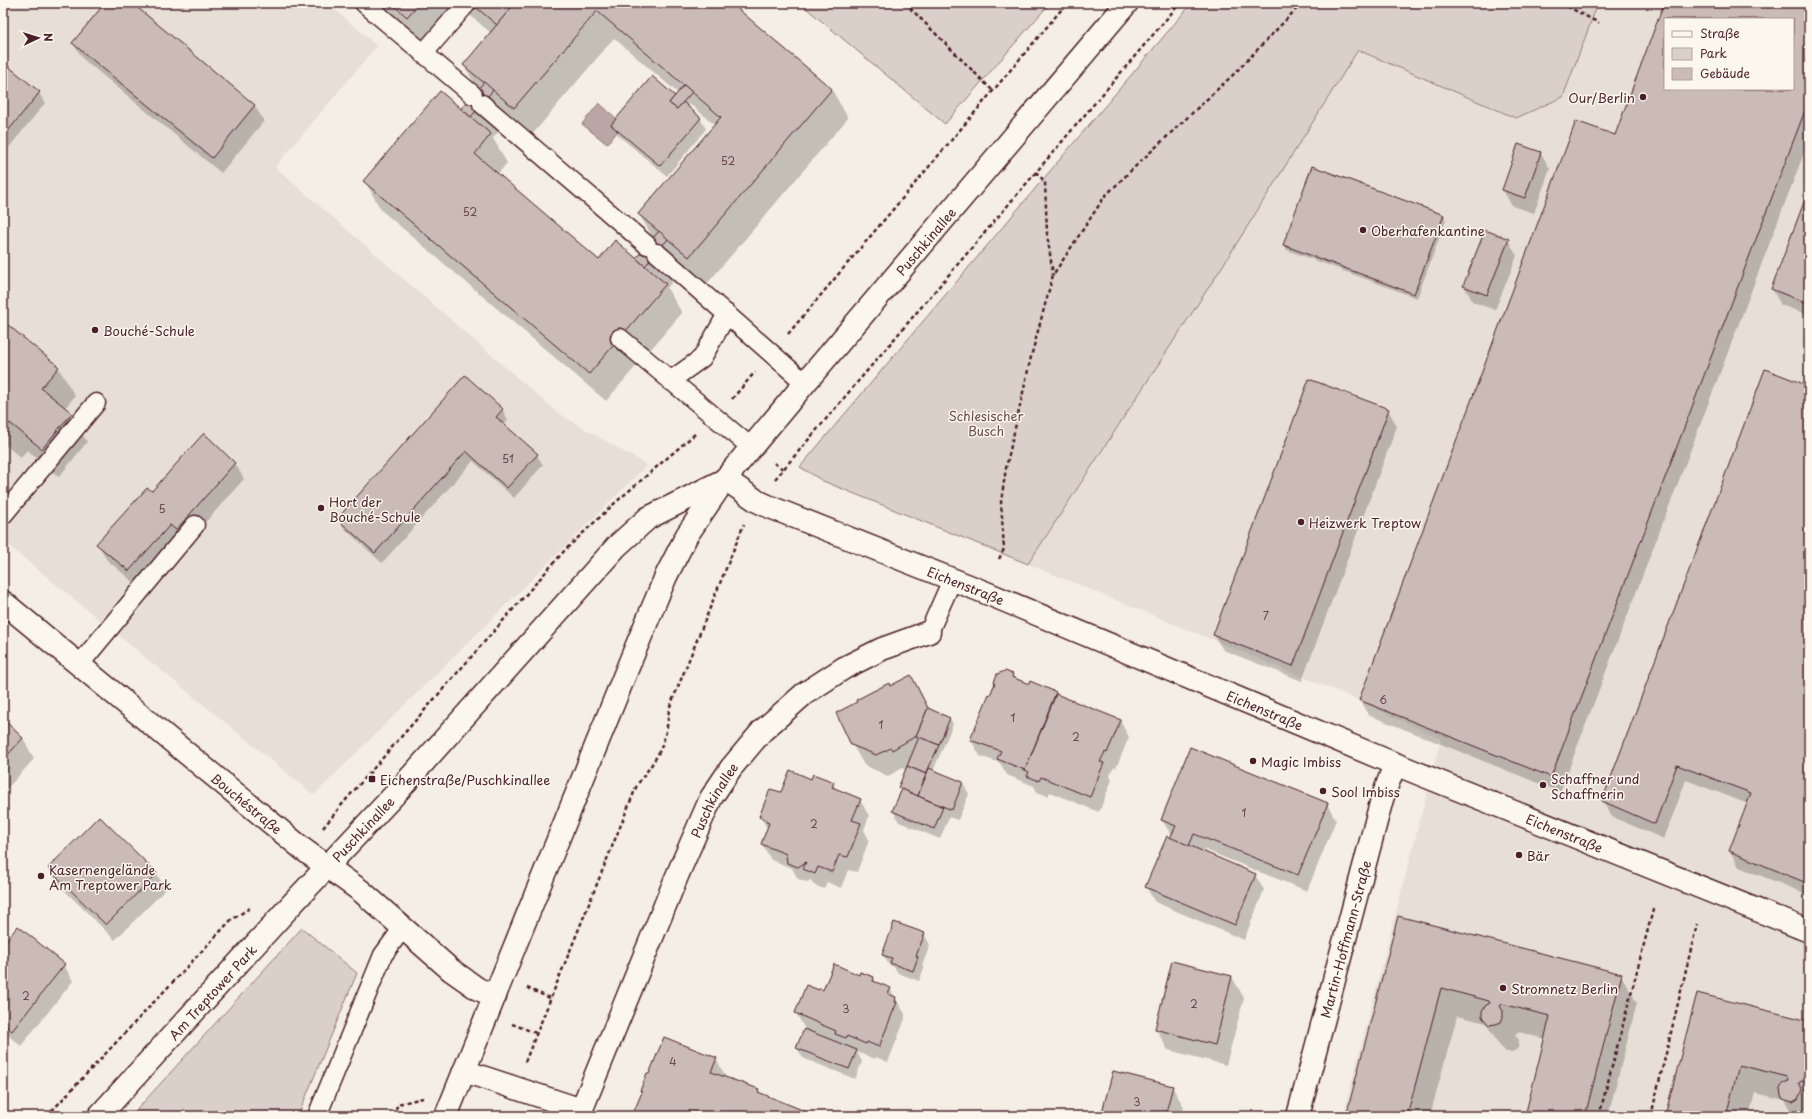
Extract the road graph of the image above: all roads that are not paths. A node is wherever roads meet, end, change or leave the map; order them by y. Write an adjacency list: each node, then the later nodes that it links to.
1 (364, 3): 4 (lane)
2 (467, 3): 4 (lane)
3 (1127, 3): 8 (street, Puschkinallee)
4 (423, 54): 5 (lane)
5 (727, 314): 7 (lane); 8 (lane)
6 (620, 338): 7 (lane)
7 (670, 381): 10 (lane)
8 (805, 383): 10 (street, Puschkinallee)
9 (96, 403): 12 (lane)
10 (752, 448): 11 (street, Puschkinallee)
11 (725, 479): 14 (street, Eichenstraße); 19 (street, Puschkinallee); 22 (street, Puschkinallee)
12 (3, 515)
13 (195, 525): 17 (lane)
14 (952, 580): 16 (lane, Puschkinallee); 18 (street, Eichenstraße)
15 (3, 602): 17 (street, Bouchéstraße)
16 (929, 632): 24 (street, Puschkinallee)
17 (80, 665): 19 (street, Bouchéstraße)
18 (1395, 764): 21 (street, Eichenstraße); 28 (street, Martin-Hoffmann-Straße)
19 (326, 868): 20 (street, Bouchéstraße); 25 (street, Am Treptower Park)
20 (402, 929): 22 (street, Bouchéstraße); 26 (lane)
21 (1809, 931)
22 (495, 996): 23 (street, Puschkinallee)
23 (464, 1071): 24 (street, Puschkinallee); 27 (street, Puschkinallee)
24 (581, 1113)
25 (99, 1116)
26 (318, 1116)
27 (446, 1116)
28 (1298, 1116)

